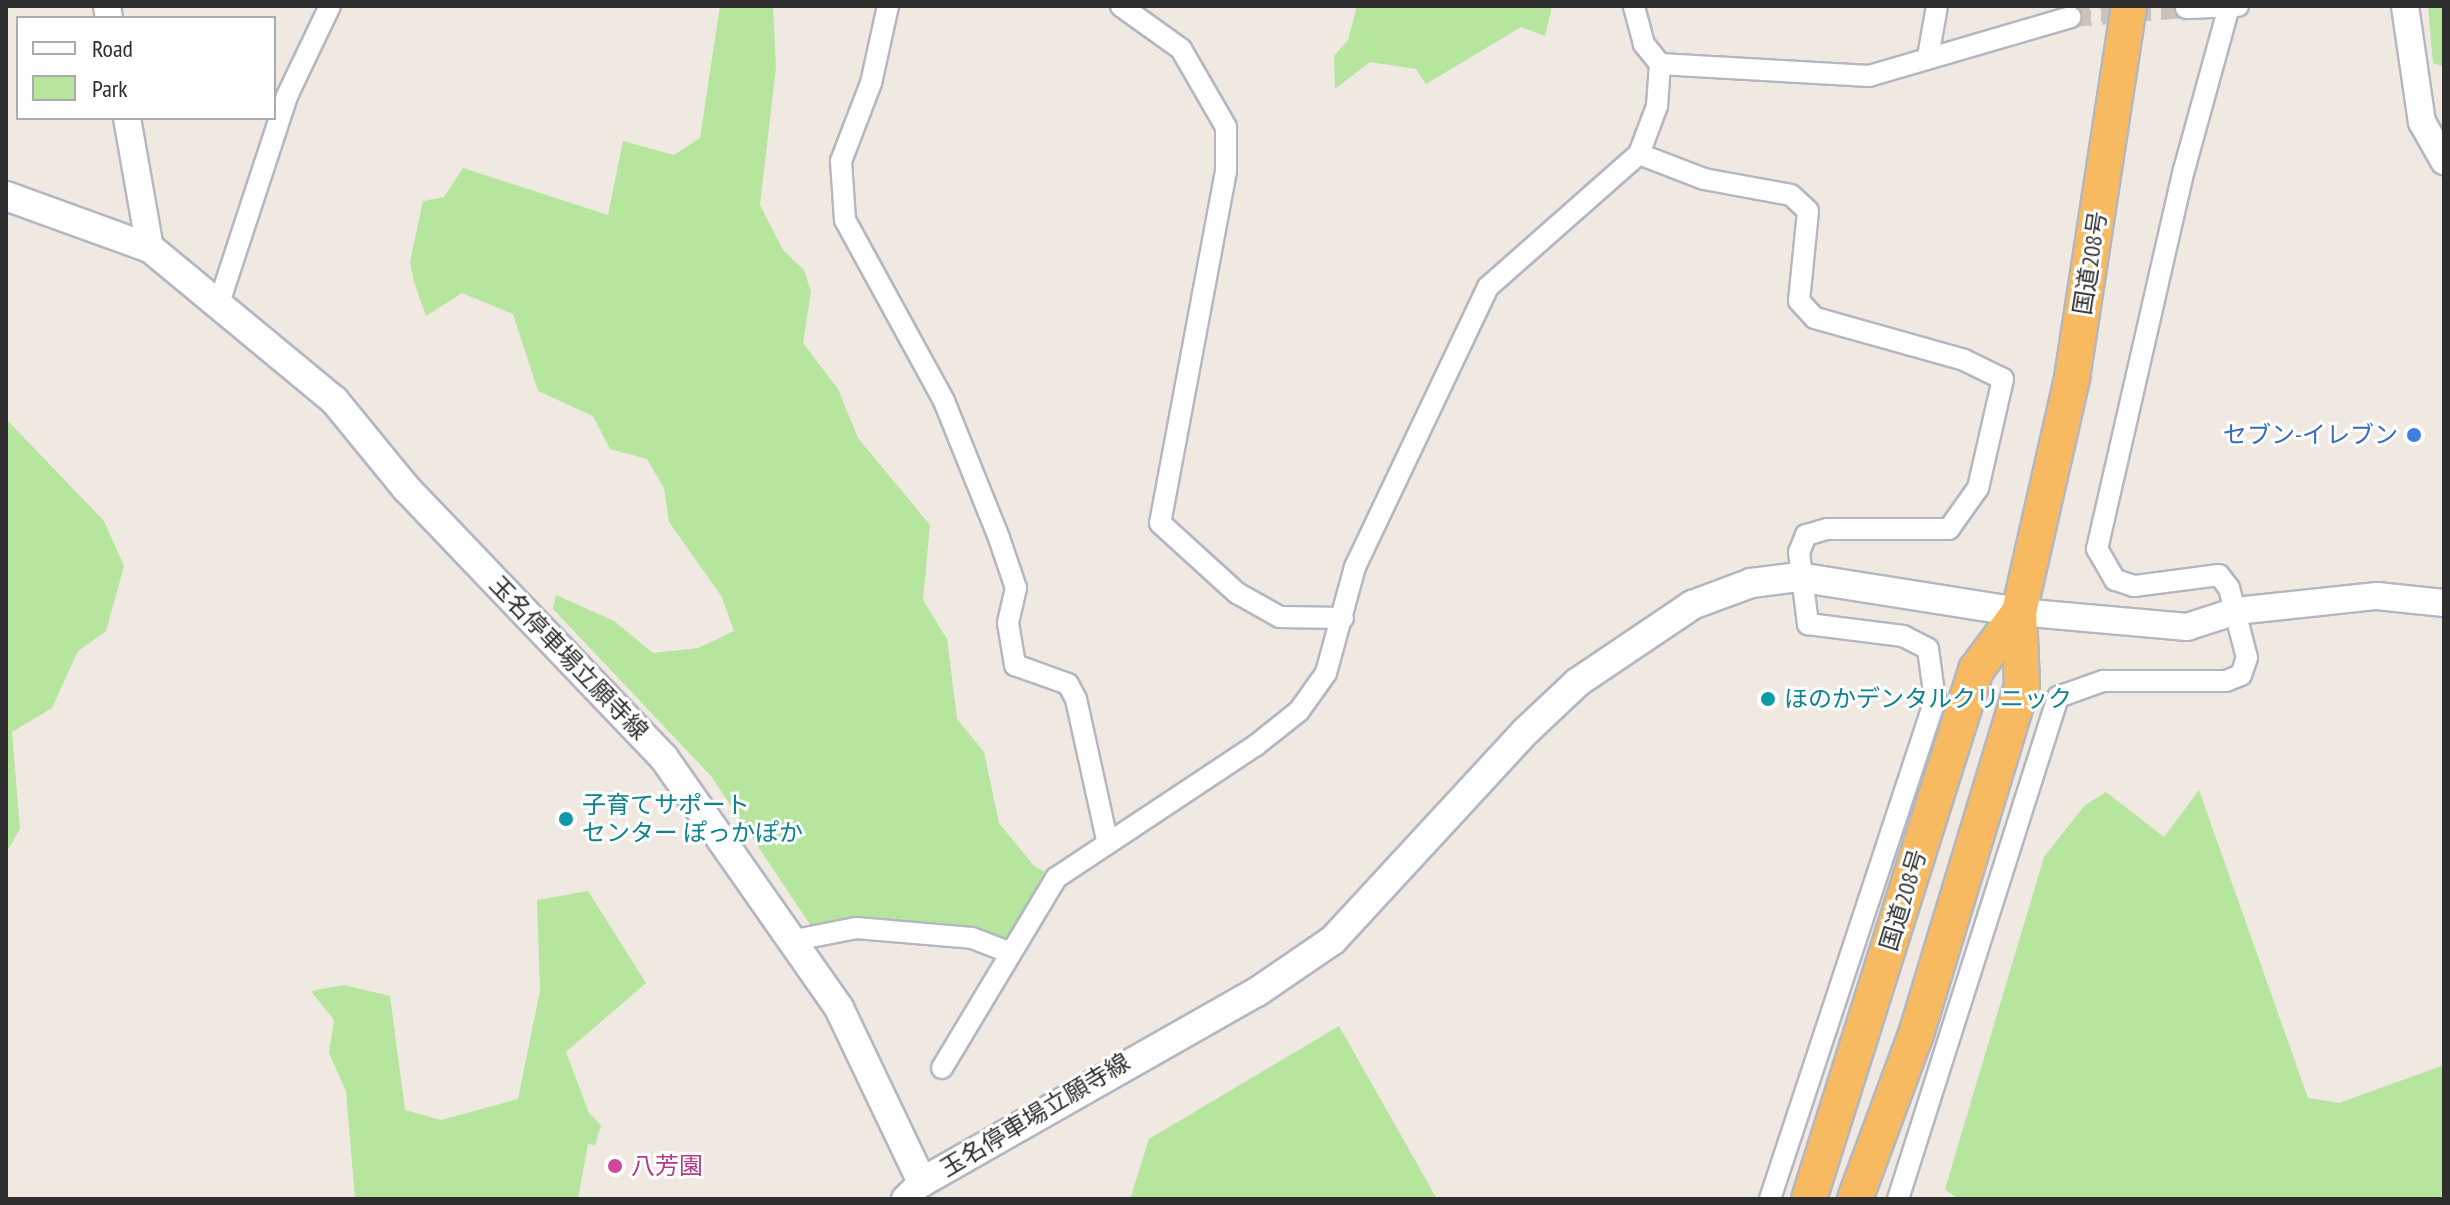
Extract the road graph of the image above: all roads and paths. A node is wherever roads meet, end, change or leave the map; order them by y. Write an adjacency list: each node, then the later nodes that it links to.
1 (330, 6): 19 (street)
2 (888, 6): 25 (street)
3 (1121, 6): 24 (street)
4 (1634, 6): 13 (street)
5 (1937, 6): 12 (street)
6 (2129, 6): 23 (highway, 国道208号)
7 (2238, 6): 9 (street)
8 (2405, 6): 16 (street)
9 (2229, 7): 10 (street); 22 (street)
10 (2186, 8)
11 (2071, 17): 12 (street)
12 (1928, 57): 13 (street)
13 (1660, 64): 15 (street)
14 (127, 120): 18 (street)
15 (1639, 154): 20 (street); 24 (street)
16 (2444, 161)
17 (6, 196): 18 (main road, 玉名停車場立願寺線)
18 (150, 248): 19 (main road, 玉名停車場立願寺線)
19 (220, 300): 26 (main road, 玉名停車場立願寺線)
20 (1798, 577): 23 (main road, 玉名停車場立願寺線); 29 (main road, 玉名停車場立願寺線); 30 (street)
21 (2444, 603): 22 (street)
22 (2236, 611): 23 (street); 33 (street)
23 (2019, 612): 31 (highway, 国道208号); 32 (highway, 国道208号)
24 (1343, 618): 25 (street)
25 (1107, 840): 27 (street)
26 (795, 940): 27 (street); 29 (main road, 玉名停車場立願寺線)
27 (1009, 952): 28 (street)
28 (942, 1068)
29 (914, 1191)
30 (1770, 1199)
31 (1809, 1199)
32 (1855, 1199)
33 (1898, 1199)

